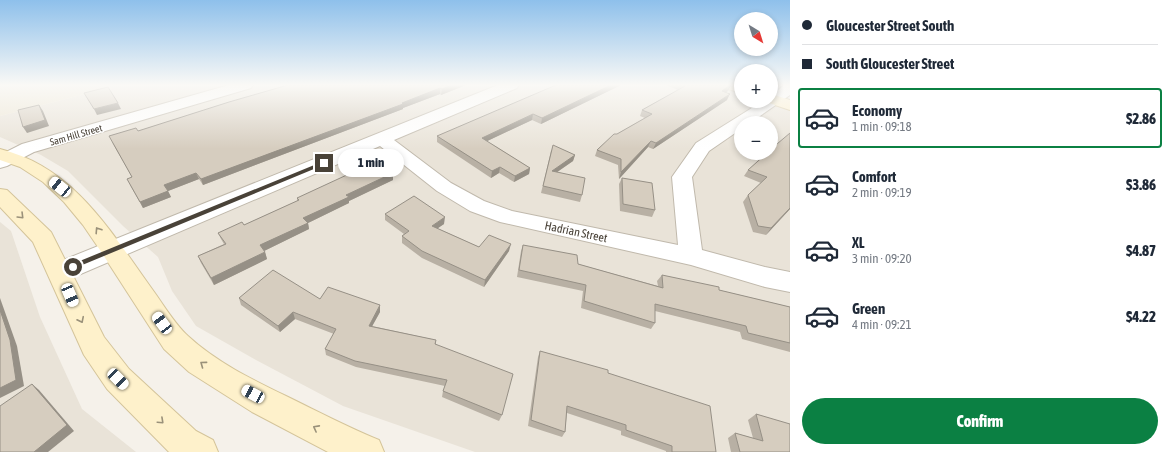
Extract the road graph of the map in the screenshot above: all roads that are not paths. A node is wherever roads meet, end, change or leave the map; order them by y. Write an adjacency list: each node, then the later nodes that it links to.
1 (173, 106): 5 (street, Sam Hill Street)
2 (462, 106): 4 (street)
3 (765, 106): 8 (street)
4 (381, 140): 7 (street); 8 (street, Hadrian Street)
5 (4, 157): 7 (main road, one-way to 5)
6 (0, 195): 9 (main road, one-way to 9)
7 (112, 251): 9 (street); 11 (main road, one-way to 7)
8 (691, 256): 10 (street, Hadrian Street)
9 (60, 272): 12 (main road, one-way to 12)
10 (790, 282)
11 (355, 450)
12 (201, 452)

